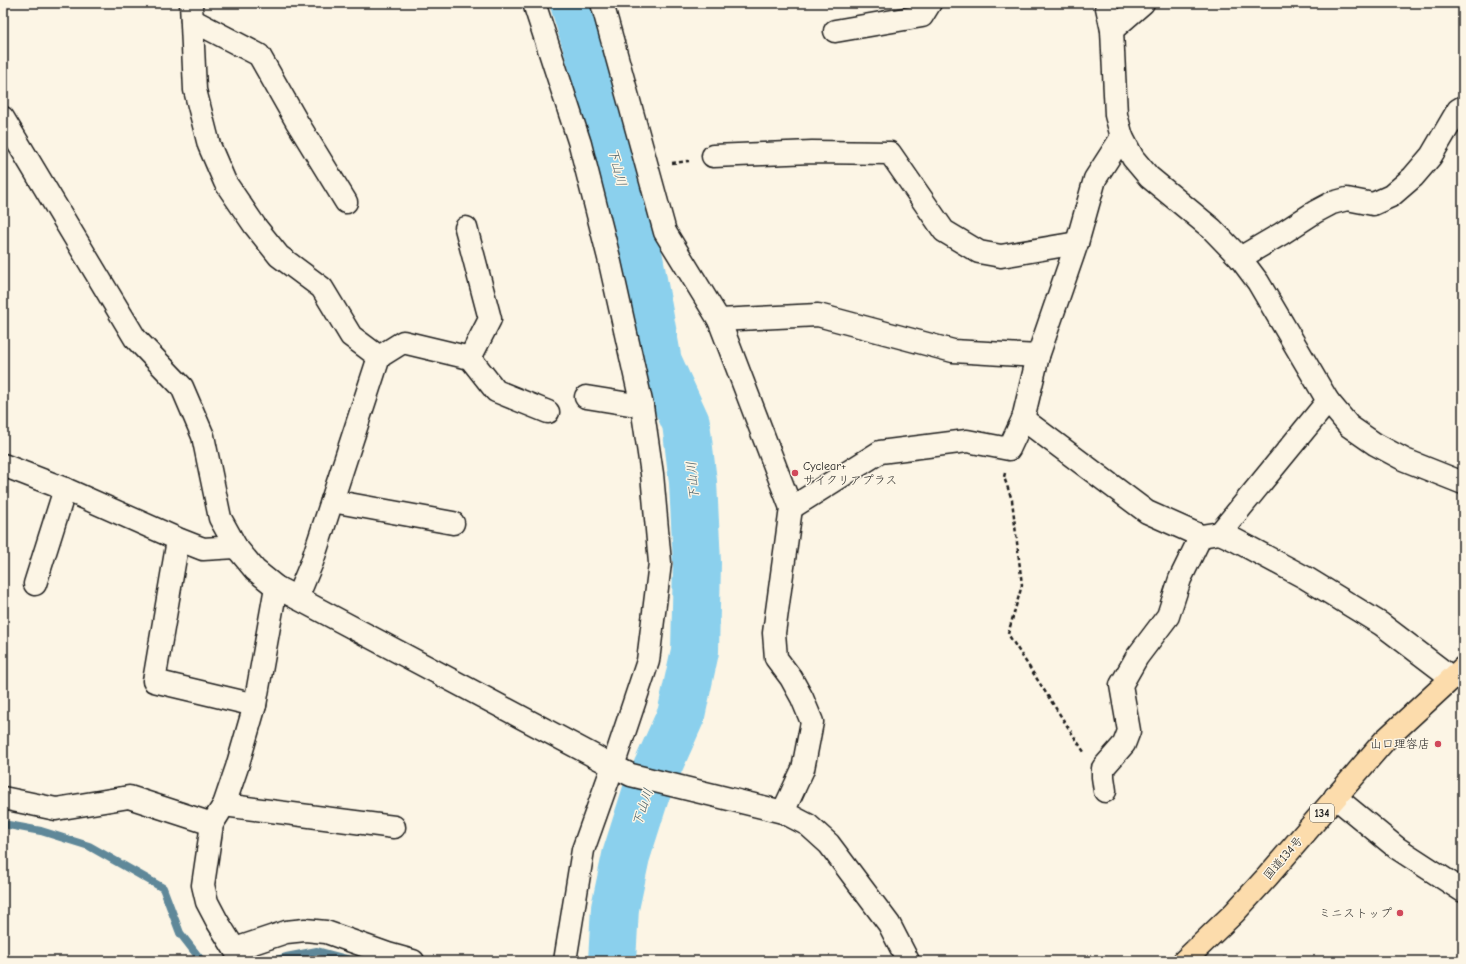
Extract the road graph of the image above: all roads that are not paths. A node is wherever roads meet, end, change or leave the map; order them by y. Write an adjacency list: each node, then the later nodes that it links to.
1 (534, 3): 23 (street)
2 (602, 3): 17 (street)
3 (930, 3): 8 (street)
4 (1106, 3): 7 (street)
5 (1144, 3): 7 (street)
6 (191, 11): 13 (street); 18 (street)
7 (1112, 30): 11 (street)
8 (835, 32)
9 (1463, 107): 16 (street)
10 (3, 118): 34 (street)
11 (1122, 137): 15 (street); 16 (street)
12 (713, 156): 15 (street)
13 (346, 202)
14 (466, 228): 20 (street)
15 (1076, 243): 19 (street)
16 (1240, 258): 22 (street)
17 (719, 320): 19 (street); 30 (street)
18 (379, 356): 20 (street); 29 (street)
19 (1038, 356): 25 (street)
20 (470, 358): 24 (street)
21 (586, 397): 23 (street)
22 (1328, 401): 27 (street); 32 (street)
23 (642, 406): 40 (street)
24 (548, 412)
25 (1023, 419): 30 (street); 32 (street)
26 (3, 465): 28 (street)
27 (1463, 483)
28 (65, 489): 33 (street); 35 (street)
29 (332, 501): 31 (street); 37 (street)
30 (791, 508): 45 (street)
31 (453, 523)
32 (1210, 535): 38 (street); 41 (street)
33 (178, 540): 34 (street); 39 (street)
34 (236, 548): 36 (street)
35 (35, 584)
36 (276, 587): 37 (street); 39 (street)
37 (297, 598): 40 (street)
38 (1457, 673): 42 (highway, 国道134号 / 134)
39 (255, 705): 44 (street)
40 (622, 771): 45 (street); 51 (street)
41 (1104, 783)
42 (1335, 797): 48 (street); 53 (highway, 国道134号 / 134)
43 (3, 798): 46 (street)
44 (224, 806): 46 (street); 47 (street)
45 (783, 812): 52 (street)
46 (212, 824): 49 (street)
47 (394, 827)
48 (1463, 891)
49 (239, 955): 50 (street)
50 (413, 961)
51 (565, 961)
52 (908, 961)
53 (1184, 961)

